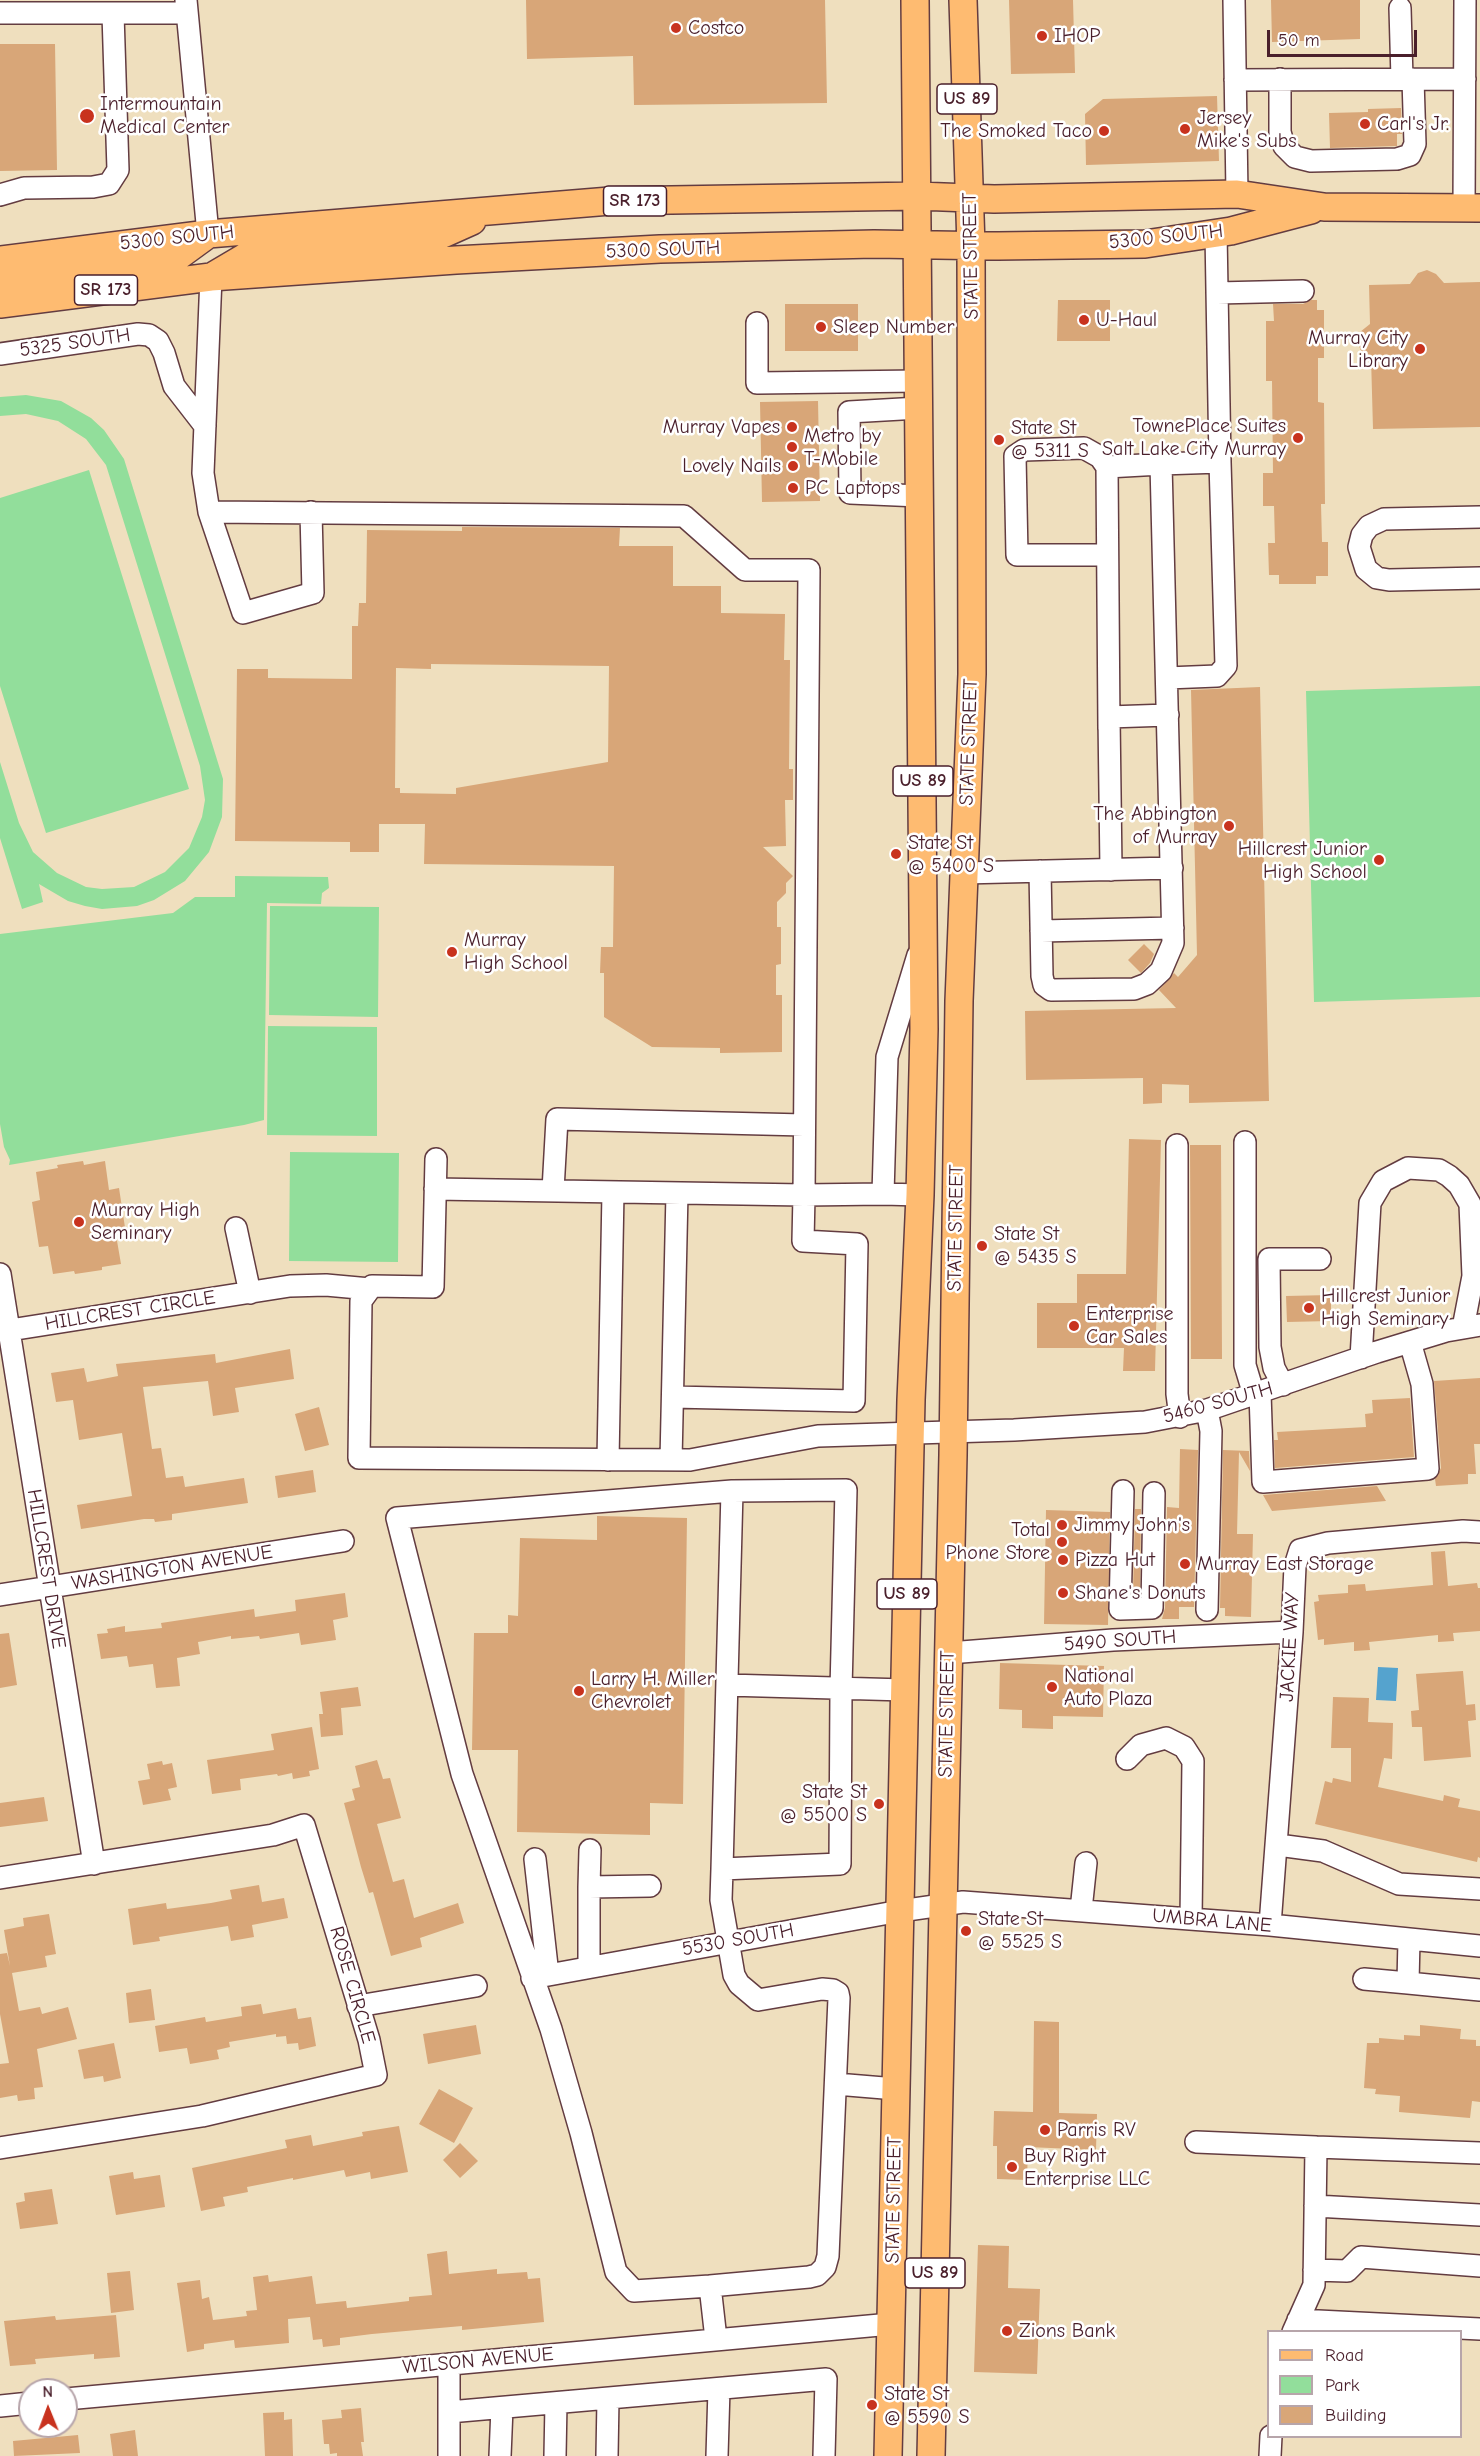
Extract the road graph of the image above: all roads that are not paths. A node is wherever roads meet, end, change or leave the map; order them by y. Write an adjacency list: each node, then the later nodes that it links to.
1 (915, 0): 15 (main road, STATE STREET / US 89)
2 (963, 0): 16 (main road, STATE STREET / US 89)
3 (1234, 0): 11 (street)
4 (1470, 2): 10 (street)
5 (186, 7): 8 (street); 21 (street)
6 (1401, 8): 9 (street)
7 (0, 14): 8 (street)
8 (113, 14): 14 (street)
9 (1407, 79): 10 (street); 12 (street); 12 (street)
10 (1465, 79): 18 (street)
11 (1235, 80): 12 (street); 13 (street)
12 (1280, 80)
13 (1237, 194): 16 (main road, 5300 SOUTH); 17 (main road, 5300 SOUTH)
14 (0, 195)
15 (918, 196): 16 (main road, 5300 SOUTH / SR 173); 19 (main road, 5300 SOUTH / SR 173); 22 (main road, STATE STREET / US 89)
16 (970, 198): 23 (main road, STATE STREET / US 89)
17 (1324, 207): 18 (main road, 5300 SOUTH); 20 (main road, 5300 SOUTH)
18 (1472, 208)
19 (493, 212): 21 (main road, 5300 SOUTH / SR 173); 25 (main road)
20 (1216, 233): 23 (main road, 5300 SOUTH); 28 (street)
21 (208, 234): 24 (main road, 5300 SOUTH / SR 173); 26 (main road)
22 (918, 245): 23 (main road, 5300 SOUTH / SR 173); 25 (main road, 5300 SOUTH / SR 173); 32 (main road, STATE STREET / US 89)
23 (971, 246): 49 (main road, STATE STREET / US 89)
24 (0, 260)
25 (211, 278): 29 (main road, 5300 SOUTH / SR 173); 33 (street)
26 (0, 286)
27 (1303, 291): 28 (street)
28 (1217, 292): 34 (street)
29 (0, 304)
30 (757, 323): 32 (street)
31 (0, 354): 33 (street, 5325 SOUTH)
32 (919, 395): 37 (main road, STATE STREET / US 89); 37 (street)
33 (205, 426): 38 (street)
34 (1220, 462): 35 (street); 43 (street)
35 (1161, 464): 36 (street); 43 (street)
36 (1107, 467): 41 (street); 41 (street)
37 (919, 496): 52 (main road, STATE STREET / US 89)
38 (209, 512): 39 (street); 39 (street)
39 (311, 512): 53 (street)
40 (1480, 516): 42 (street)
41 (1107, 555): 45 (street)
42 (1480, 578)
43 (1167, 678): 44 (street)
44 (1168, 715): 45 (street); 46 (street)
45 (1109, 717): 47 (street)
46 (1172, 868): 47 (street); 50 (street)
47 (1111, 870): 48 (street)
48 (1040, 871): 49 (street); 51 (street)
49 (963, 873): 78 (main road, STATE STREET / US 89)
50 (1173, 928): 51 (street); 51 (street)
51 (1041, 931)
52 (924, 935): 61 (street); 62 (main road, STATE STREET / US 89)
53 (804, 1125): 58 (street); 63 (street)
54 (1245, 1142): 74 (street)
55 (1177, 1145): 77 (street)
56 (436, 1159): 57 (street)
57 (435, 1189): 58 (street); 67 (street, HILLCREST CIRCLE)
58 (553, 1191): 59 (street)
59 (613, 1192): 60 (street); 80 (street)
60 (677, 1193): 63 (street); 75 (street)
61 (884, 1194): 62 (street); 63 (street)
62 (920, 1195): 79 (main road, STATE STREET / US 89)
63 (804, 1196): 75 (street)
64 (236, 1228): 68 (street)
65 (1320, 1259): 73 (street)
66 (0, 1274): 70 (street, HILLCREST DRIVE)
67 (370, 1289): 68 (street, HILLCREST CIRCLE); 80 (street, 5460 SOUTH)
68 (250, 1293): 70 (street, HILLCREST CIRCLE)
69 (1472, 1327): 71 (street, 5460 SOUTH); 72 (street)
70 (10, 1330): 87 (street, HILLCREST DRIVE)
71 (1410, 1342): 72 (street, 5460 SOUTH); 74 (street)
72 (1361, 1358): 73 (street, 5460 SOUTH)
73 (1283, 1385): 74 (street, 5460 SOUTH)
74 (1257, 1394): 76 (street, 5460 SOUTH)
75 (672, 1397): 81 (street)
76 (1207, 1410): 77 (street, 5460 SOUTH); 89 (street)
77 (1180, 1417): 78 (street, 5460 SOUTH)
78 (953, 1431): 79 (street, 5460 SOUTH); 91 (main road, STATE STREET / US 89)
79 (910, 1434): 81 (street, 5460 SOUTH); 94 (main road, STATE STREET / US 89)
80 (608, 1460): 81 (street, 5460 SOUTH)
81 (671, 1460)
82 (732, 1491): 92 (street); 93 (street); 115 (street)
83 (1123, 1491): 84 (street)
84 (1154, 1493)
85 (1480, 1532): 90 (street, JACKIE WAY)
86 (344, 1541): 87 (street, WASHINGTON AVENUE)
87 (48, 1587): 88 (street, WASHINGTON AVENUE); 100 (street, HILLCREST DRIVE)
88 (0, 1595)
89 (1207, 1610)
90 (1292, 1632): 91 (street, 5490 SOUTH); 96 (street, JACKIE WAY)
91 (949, 1653): 106 (main road, STATE STREET / US 89)
92 (727, 1685): 93 (street); 101 (street)
93 (841, 1689): 94 (street); 101 (street)
94 (905, 1690): 108 (main road, STATE STREET / US 89)
95 (1127, 1759): 109 (street)
96 (1278, 1845): 105 (street); 110 (street, JACKIE WAY)
97 (590, 1850): 104 (street)
98 (535, 1859): 115 (street)
99 (1086, 1863): 107 (street)
100 (94, 1864): 102 (street, ROSE CIRCLE); 120 (street, ROSE CIRCLE)
101 (722, 1869): 112 (street)
102 (0, 1878)
103 (650, 1886): 104 (street)
104 (589, 1887): 114 (street)
105 (1480, 1889)
106 (943, 1905): 107 (street, UMBRA LANE); 108 (street, 5530 SOUTH); 153 (main road, STATE STREET / US 89)
107 (1081, 1910): 109 (street, UMBRA LANE)
108 (900, 1911): 112 (street, 5530 SOUTH); 122 (main road, STATE STREET / US 89)
109 (1191, 1919): 110 (street, UMBRA LANE)
110 (1270, 1925): 111 (street, UMBRA LANE)
111 (1409, 1939): 113 (street, UMBRA LANE); 117 (street)
112 (729, 1942): 114 (street, 5530 SOUTH); 121 (street)
113 (1480, 1946)
114 (589, 1967): 115 (street, 5530 SOUTH)
115 (540, 1976): 131 (street)
116 (1364, 1979): 117 (street)
117 (1408, 1983): 119 (street)
118 (476, 1986): 120 (street)
119 (1480, 1990)
120 (358, 2006): 124 (street, ROSE CIRCLE)
121 (836, 2084): 122 (street); 131 (street)
122 (896, 2089): 132 (main road, STATE STREET / US 89)
123 (1196, 2142): 125 (street)
124 (0, 2148)
125 (1316, 2148): 126 (street); 127 (street)
126 (1480, 2153)
127 (1315, 2206): 128 (street); 130 (street)
128 (1480, 2215)
129 (1480, 2266): 130 (street)
130 (1314, 2270): 133 (street)
131 (710, 2286): 135 (street)
132 (891, 2324): 135 (street, WILSON AVENUE); 152 (main road, STATE STREET / US 89)
133 (1296, 2326): 134 (street)
134 (1480, 2329)
135 (716, 2339): 136 (street, WILSON AVENUE)
136 (449, 2364): 138 (street, WILSON AVENUE); 144 (street)
137 (718, 2389): 139 (street); 150 (street); 151 (street)
138 (78, 2398)
139 (608, 2398): 140 (street); 149 (street)
140 (556, 2403): 143 (street); 148 (street)
141 (18, 2404): 142 (street)
142 (0, 2406)
143 (502, 2408): 144 (street); 147 (street)
144 (449, 2412): 146 (street)
145 (1271, 2438): 154 (street)
146 (449, 2456)
147 (501, 2456)
148 (555, 2456)
149 (607, 2456)
150 (717, 2456)
151 (824, 2456)
152 (888, 2456)
153 (931, 2456)
154 (1270, 2456)

